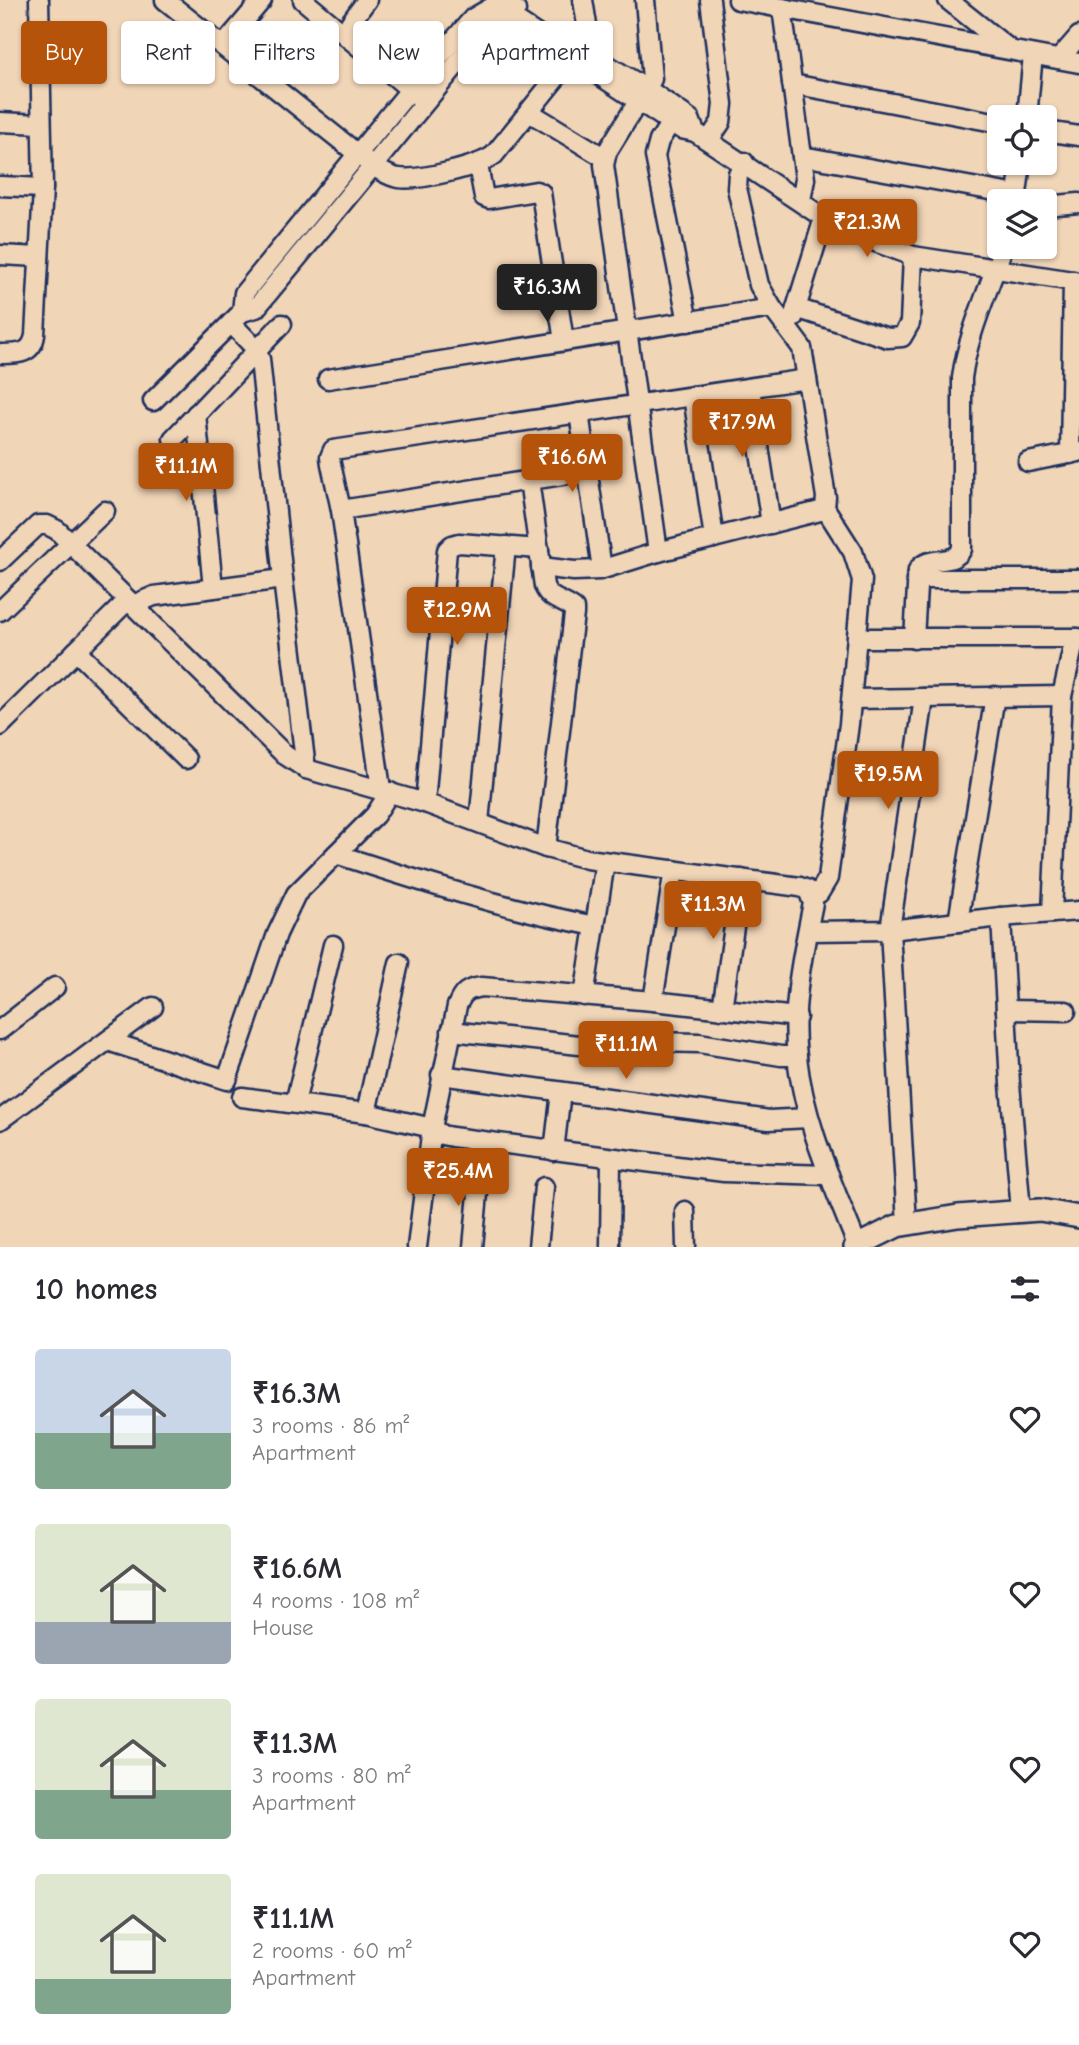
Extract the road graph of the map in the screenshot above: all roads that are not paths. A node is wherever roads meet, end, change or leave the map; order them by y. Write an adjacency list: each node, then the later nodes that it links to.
1 (39, 0): 36 (street)
2 (165, 0): 21 (street)
3 (262, 0): 21 (street)
4 (303, 0): 29 (street)
5 (321, 0): 18 (street)
6 (366, 0): 18 (street)
7 (583, 0): 17 (street)
8 (645, 0): 30 (street)
9 (710, 0): 38 (street)
10 (738, 0): 13 (street)
11 (808, 0): 14 (street)
12 (948, 0): 22 (street)
13 (782, 8): 14 (street); 28 (street)
14 (827, 16): 22 (street)
15 (471, 21): 16 (street)
16 (516, 21)
17 (586, 21)
18 (349, 23): 29 (street)
19 (1079, 36): 24 (street)
20 (458, 39): 29 (street)
21 (223, 46): 40 (street)
22 (1012, 51): 23 (street)
23 (1033, 55): 24 (street); 31 (street)
24 (1059, 59): 25 (street)
25 (1079, 63)
26 (613, 76): 30 (street)
27 (551, 84): 32 (street)
28 (792, 84): 33 (street); 41 (street)
29 (422, 90): 40 (street); 45 (street)
30 (643, 95): 35 (street); 38 (street); 42 (street)
31 (1028, 105)
32 (529, 112): 42 (street); 44 (street)
33 (987, 121)
34 (0, 122): 36 (street)
35 (671, 122): 38 (street); 62 (street)
36 (41, 124): 47 (street)
37 (1057, 133): 39 (street)
38 (702, 136): 43 (street)
39 (1079, 136)
40 (358, 154): 45 (street); 61 (street)
41 (802, 156): 48 (street); 49 (street)
42 (605, 158): 65 (street)
43 (744, 162): 49 (street); 59 (street)
44 (478, 165): 45 (street); 66 (street)
45 (374, 167): 61 (street)
46 (0, 186): 47 (street)
47 (43, 188): 55 (street)
48 (987, 192)
49 (801, 200): 52 (street)
50 (1079, 203): 51 (street)
51 (1057, 205)
52 (824, 218): 54 (street); 60 (street)
53 (0, 255): 55 (street)
54 (913, 256): 57 (street); 60 (street)
55 (39, 257): 68 (street)
56 (999, 259): 57 (street)
57 (996, 269): 58 (street); 95 (street)
58 (1076, 282): 78 (street)
59 (772, 308): 62 (street); 64 (street)
60 (796, 308): 64 (street)
61 (237, 317): 67 (street); 73 (street)
62 (688, 321): 65 (street)
63 (282, 324): 67 (street)
64 (790, 329): 70 (street)
65 (627, 331): 66 (street); 74 (street)
66 (564, 341): 69 (street)
67 (256, 349): 76 (street); 94 (street)
68 (0, 354)
69 (328, 379)
70 (807, 379): 71 (street); 82 (street)
71 (750, 388): 72 (street); 85 (street)
72 (694, 396): 74 (street); 86 (street)
73 (153, 401)
74 (637, 405): 75 (street); 90 (street)
75 (579, 413): 80 (street); 83 (street)
76 (196, 414): 77 (street); 97 (street)
77 (173, 439)
78 (1074, 453): 79 (street)
79 (1028, 462)
80 (588, 471): 81 (street); 93 (street)
81 (529, 480): 83 (street); 89 (street)
82 (825, 508): 85 (street); 100 (street)
83 (341, 510): 111 (street)
84 (105, 511): 87 (street)
85 (771, 524): 86 (street)
86 (714, 538): 90 (street)
87 (72, 545): 91 (street); 98 (street); 99 (street)
88 (506, 546): 89 (street); 112 (street); 113 (street)
89 (538, 548): 92 (street)
90 (658, 552): 93 (street)
91 (0, 561)
92 (541, 567): 93 (street); 114 (street)
93 (602, 569)
94 (283, 579): 97 (street); 110 (street)
95 (916, 579): 96 (street); 102 (street)
96 (1079, 579)
97 (214, 588): 98 (street)
98 (130, 602): 103 (street); 110 (street)
99 (0, 611)
100 (859, 638): 102 (street); 107 (street)
101 (1077, 638): 102 (street); 105 (street)
102 (914, 639)
103 (76, 651): 108 (street); 109 (street)
104 (995, 696): 105 (street); 106 (street); 123 (street)
105 (1062, 696): 121 (street)
106 (924, 698): 107 (street); 125 (street)
107 (852, 699): 119 (street)
108 (0, 726)
109 (187, 759)
110 (306, 769): 111 (street)
111 (386, 791): 112 (street); 115 (street)
112 (425, 803): 113 (street)
113 (479, 822): 114 (street)
114 (546, 848): 116 (street)
115 (335, 854): 124 (street); 139 (street)
116 (606, 862): 117 (street); 124 (street)
117 (674, 870): 118 (street); 131 (street)
118 (741, 879): 119 (street); 133 (street)
119 (812, 896): 126 (street)
120 (1079, 911): 121 (street)
121 (1052, 913): 122 (street)
122 (1001, 917): 123 (street); 134 (street)
123 (958, 922): 125 (street)
124 (595, 926): 130 (street)
125 (890, 930): 126 (street); 157 (street)
126 (808, 931): 136 (street)
127 (333, 945): 144 (street)
128 (399, 963): 145 (street)
129 (55, 987): 137 (street)
130 (584, 996): 131 (street); 138 (street)
131 (653, 1001): 133 (street)
132 (153, 1007): 139 (street)
133 (722, 1009): 136 (street)
134 (1006, 1010): 135 (street); 155 (street)
135 (1066, 1011)
136 (797, 1017): 140 (street)
137 (0, 1030)
138 (451, 1031): 140 (street); 141 (street)
139 (108, 1041): 147 (street)
140 (797, 1056): 146 (street)
141 (442, 1074): 142 (street); 148 (street)
142 (561, 1092): 146 (street); 149 (street)
143 (242, 1097): 144 (street)
144 (295, 1103): 145 (street)
145 (366, 1113): 148 (street)
146 (809, 1118): 152 (street)
147 (0, 1120)
148 (432, 1128): 149 (street); 159 (street)
149 (554, 1151): 150 (street)
150 (611, 1158): 152 (street); 162 (street)
151 (480, 1172): 160 (street)
152 (830, 1175): 158 (street)
153 (544, 1187): 161 (street)
154 (685, 1211): 163 (street)
155 (1021, 1211): 156 (main road); 157 (main road)
156 (1079, 1217)
157 (907, 1224): 158 (main road)
158 (856, 1246)
159 (417, 1247)
160 (473, 1247)
161 (538, 1247)
162 (610, 1247)
163 (686, 1247)

